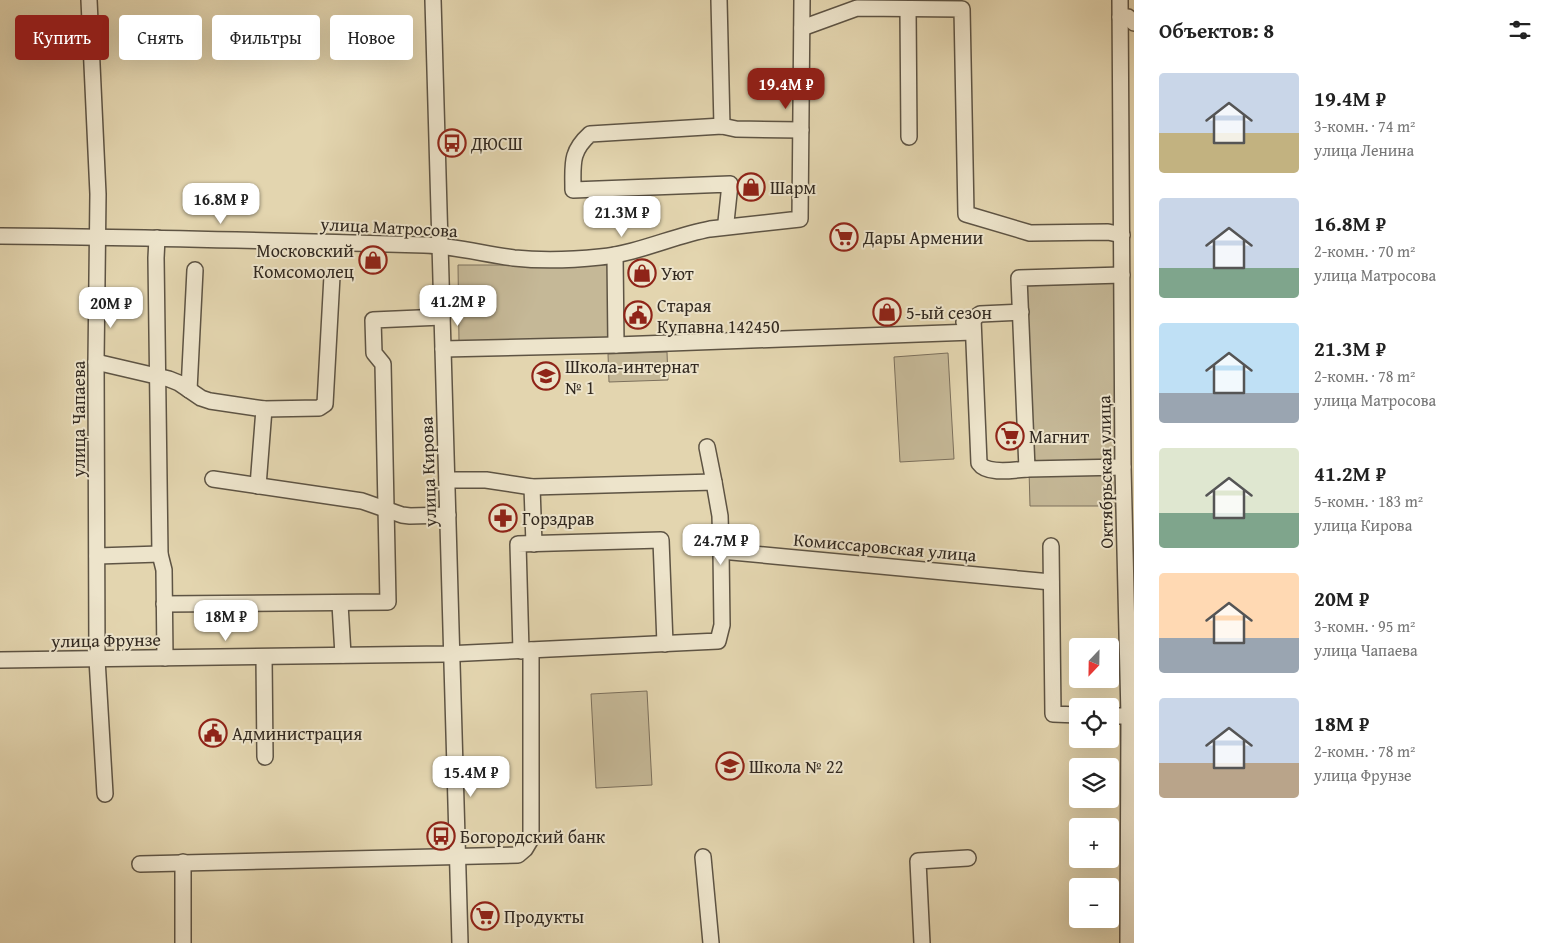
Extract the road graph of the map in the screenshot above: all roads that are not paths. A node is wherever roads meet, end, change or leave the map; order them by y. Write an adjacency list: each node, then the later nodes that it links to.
1 (89, 0): 17 (street, улица Чапаева)
2 (433, 0): 19 (street, улица Кирова)
3 (719, 0): 11 (street)
4 (802, 0): 10 (street)
5 (1124, 0): 8 (street, Октябрьская улица)
6 (857, 4): 7 (street); 10 (street)
7 (908, 9): 13 (street); 15 (street)
8 (1120, 17): 9 (street); 15 (street, Октябрьская улица)
9 (1134, 23)
10 (802, 28): 12 (street)
11 (722, 126): 12 (street); 14 (street)
12 (801, 130): 20 (street, улица Матросова)
13 (909, 137)
14 (726, 222)
15 (1122, 235): 22 (street, Октябрьская улица)
16 (0, 236): 17 (street, улица Матросова)
17 (97, 237): 18 (street, улица Матросова); 31 (street, улица Чапаева)
18 (157, 238): 19 (street, улица Матросова); 32 (street)
19 (440, 247): 20 (street, улица Матросова); 26 (street, улица Кирова)
20 (615, 255): 29 (street)
21 (195, 270): 33 (street)
22 (1122, 275): 24 (street, Октябрьская улица); 25 (street)
23 (332, 276): 34 (street)
24 (1128, 294): 36 (street, Октябрьская улица)
25 (1021, 312): 28 (street); 37 (street)
26 (442, 317): 30 (street, улица Кирова); 43 (street)
27 (919, 322): 28 (street)
28 (973, 325): 29 (street); 37 (street)
29 (616, 345): 30 (street)
30 (443, 349): 39 (street, улица Кирова)
31 (96, 362): 32 (street); 49 (street, улица Чапаева)
32 (158, 376): 33 (street); 48 (street)
33 (189, 390): 34 (street)
34 (264, 409): 41 (street)
35 (707, 447): 40 (street)
36 (1123, 467): 37 (street); 63 (street, Октябрьская улица)
37 (1027, 469)
38 (213, 479): 41 (street)
39 (447, 480): 42 (street); 44 (street, улица Кирова)
40 (714, 482): 42 (street); 47 (street)
41 (258, 486): 43 (street)
42 (532, 488): 45 (street)
43 (386, 509): 44 (street); 52 (street)
44 (448, 515): 55 (street, улица Кирова)
45 (534, 544): 53 (street); 54 (street)
46 (1051, 546): 50 (street)
47 (721, 551): 50 (street, Комиссаровская улица); 53 (street, улица Фрунзе)
48 (160, 554): 49 (street); 51 (street)
49 (97, 556): 59 (street, улица Чапаева)
50 (1051, 582): 61 (street)
51 (164, 604): 52 (street); 58 (street)
52 (340, 604): 56 (street)
53 (665, 644): 54 (street, улица Фрунзе)
54 (526, 650): 55 (street, улица Фрунзе); 67 (street)
55 (452, 654): 56 (street, улица Фрунзе); 67 (street, улица Кирова)
56 (343, 656): 57 (street, улица Фрунзе)
57 (264, 657): 58 (street, улица Фрунзе); 64 (street)
58 (165, 658): 59 (street, улица Фрунзе)
59 (97, 659): 60 (street, улица Фрунзе); 65 (street, улица Чапаева)
60 (0, 660)
61 (1069, 715)
62 (1119, 716): 63 (street)
63 (1129, 716): 66 (street, Октябрьская улица)
64 (265, 757)
65 (105, 794)
66 (1131, 820): 76 (street, Октябрьская улица)
67 (458, 856): 70 (street); 73 (street, улица Кирова)
68 (703, 857): 74 (street)
69 (968, 858): 75 (street)
70 (183, 862): 71 (street); 72 (street)
71 (140, 864)
72 (183, 943)
73 (460, 943)
74 (712, 943)
75 (922, 943)
76 (1128, 943)

